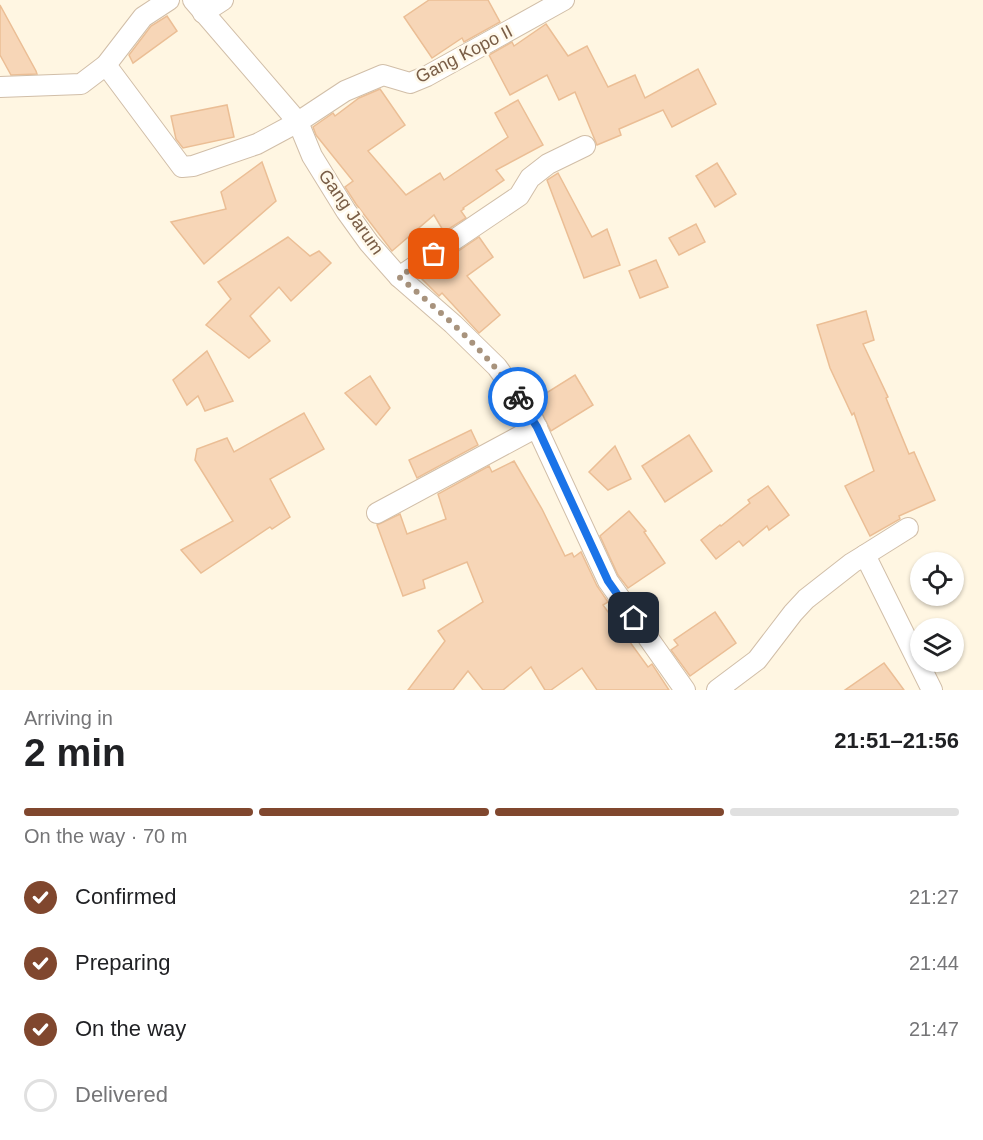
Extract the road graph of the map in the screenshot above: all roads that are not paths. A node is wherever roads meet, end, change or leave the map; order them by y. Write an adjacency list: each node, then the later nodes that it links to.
1 (169, 0): 5 (street)
2 (223, 0): 4 (street)
3 (564, 0): 7 (street, Gang Kopo II)
4 (198, 6): 7 (street, Gang Jarum)
5 (106, 65): 6 (street); 7 (street, Gang Kopo II)
6 (0, 87)
7 (298, 122): 9 (street, Gang Jarum)
8 (585, 146): 9 (street)
9 (399, 277): 10 (street, Gang Jarum)
10 (537, 427): 11 (street); 14 (street, Gang Jarum)
11 (376, 513)
12 (908, 528): 13 (street)
13 (865, 555): 15 (street); 16 (street)
14 (685, 690)
15 (717, 690)
16 (932, 690)

